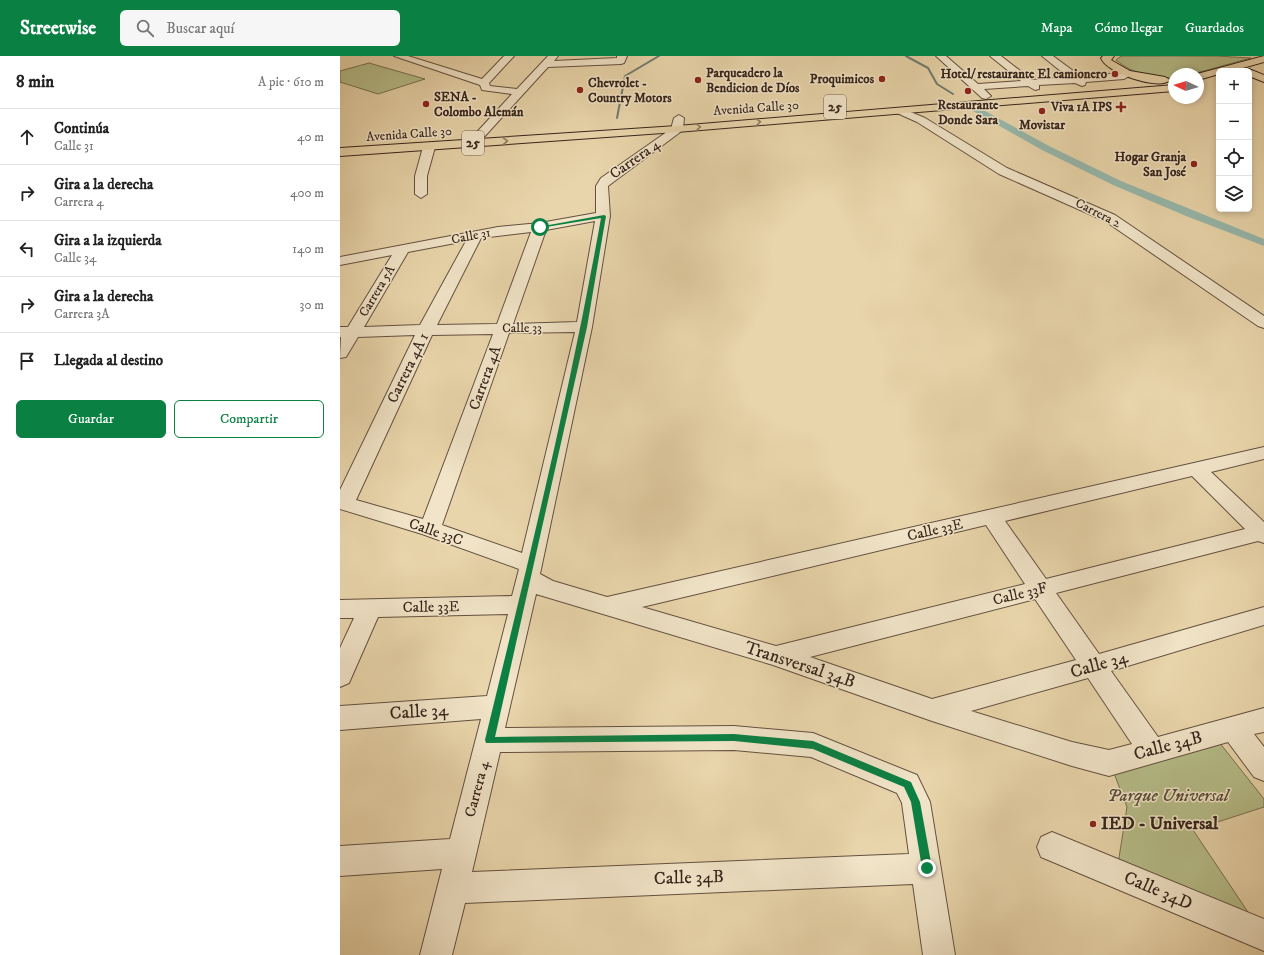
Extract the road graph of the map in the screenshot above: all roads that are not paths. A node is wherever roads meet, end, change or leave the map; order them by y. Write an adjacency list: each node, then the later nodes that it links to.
1 (399, 56): 20 (street)
2 (509, 56): 20 (street)
3 (553, 56): 9 (street)
4 (941, 56): 23 (street)
5 (995, 56): 21 (street)
6 (1047, 56): 16 (street)
7 (1109, 56): 17 (highway)
8 (621, 58): 9 (street)
9 (545, 64): 26 (street)
10 (1255, 64): 11 (highway); 22 (highway)
11 (1235, 68)
12 (1216, 72): 14 (highway)
13 (1124, 76): 16 (street)
14 (1204, 76)
15 (1216, 78): 18 (highway)
16 (1078, 80): 21 (street); 24 (street)
17 (1168, 81)
18 (1204, 81)
19 (1168, 82): 24 (highway, Avenida Calle 30 / 25)
20 (484, 83): 26 (street)
21 (1029, 83): 23 (street); 27 (street)
22 (1262, 83)
23 (976, 87): 28 (street)
24 (1091, 89): 27 (highway, Avenida Calle 30 / 25)
25 (1168, 89): 29 (highway, Avenida Calle 30 / 25)
26 (521, 92): 32 (street)
27 (1042, 93): 28 (highway, Avenida Calle 30 / 25)
28 (987, 96): 30 (highway, Avenida Calle 30 / 25)
29 (923, 115): 30 (highway, Avenida Calle 30 / 25, one-way to 29); 42 (street, Carrera 2)
30 (678, 123): 31 (highway, Avenida Calle 30 / 25); 37 (street, Carrera 4)
31 (607, 128): 32 (highway, Avenida Calle 30 / 25); 34 (highway, Avenida Calle 30 / 25, one-way to 31)
32 (481, 134): 33 (highway, Avenida Calle 30 / 25)
33 (340, 144)
34 (430, 147): 35 (highway, Avenida Calle 30 / 25); 36 (street)
35 (340, 152)
36 (421, 194)
37 (604, 216): 38 (street, Calle 31); 43 (street, Carrera 4)
38 (540, 227): 39 (street, Calle 31); 44 (street, Carrera 4A)
39 (476, 235): 40 (street, Calle 31); 45 (street, Carrera 4A 1)
40 (402, 250): 41 (street, Calle 31); 46 (street, Carrera 5A)
41 (340, 261)
42 (1264, 323)
43 (584, 327): 44 (street, Calle 33); 54 (street, Carrera 4)
44 (503, 328): 45 (street, Calle 33); 52 (street, Carrera 4A)
45 (426, 330): 46 (street, Calle 33); 50 (street, Carrera 4A 1)
46 (347, 332): 47 (street, Carrera 5A)
47 (340, 353)
48 (1264, 453): 49 (street, Calle 33E)
49 (1197, 470): 51 (street, Calle 33E); 53 (street)
50 (342, 502): 52 (street, Calle 33C)
51 (991, 517): 55 (street); 57 (street, Calle 33E)
52 (430, 529): 54 (street, Calle 33C)
53 (1263, 533): 55 (street, Calle 33F)
54 (529, 571): 56 (street, Carrera 4); 57 (street, Transversal 34B)
55 (1042, 588): 61 (street, Calle 33F); 62 (street)
56 (522, 605): 58 (street, Calle 33E); 64 (street, Carrera 4)
57 (606, 607): 61 (street, Transversal 34B)
58 (370, 608): 59 (street, Calle 33E); 63 (street)
59 (340, 609)
60 (1264, 616): 62 (street, Calle 34)
61 (776, 656): 65 (street, Transversal 34B)
62 (1094, 666): 65 (street, Calle 34); 70 (street)
63 (340, 676)
64 (497, 706): 66 (street, Calle 34); 69 (street, Carrera 4)
65 (932, 710): 71 (street, Transversal 34B)
66 (340, 718)
67 (1264, 720): 68 (street, Calle 34B)
68 (1234, 729): 70 (street, Calle 34B); 72 (street)
69 (489, 740): 74 (street, Carrera 4); 76 (street)
70 (1151, 750): 71 (street, Calle 34B)
71 (1072, 754)
72 (1264, 768)
73 (1052, 847): 78 (street, Calle 34D)
74 (460, 853): 75 (street); 77 (street, Carrera 4)
75 (340, 861)
76 (927, 868): 77 (street, Calle 34B); 80 (street)
77 (452, 888): 79 (street, Carrera 4)
78 (1264, 935)
79 (436, 955)
80 (939, 955)

